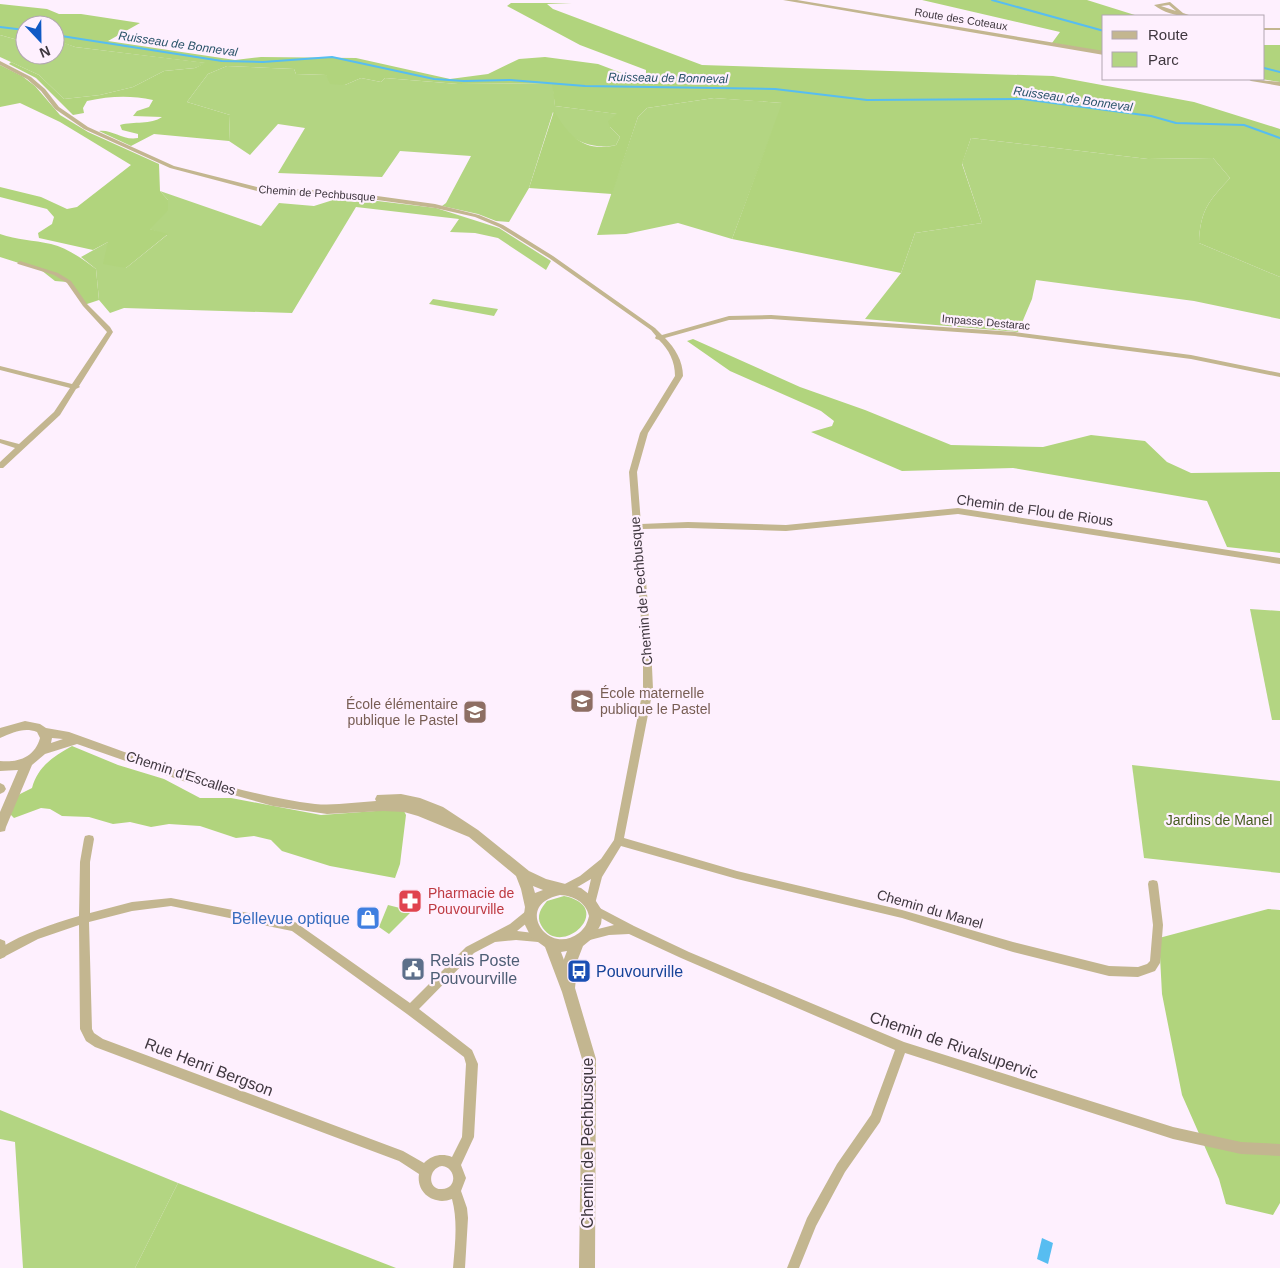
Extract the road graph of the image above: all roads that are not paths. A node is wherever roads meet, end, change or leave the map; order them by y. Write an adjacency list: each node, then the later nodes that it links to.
1 (786, 0): 6 (street, Route des Coteaux)
2 (1181, 14): 3 (street)
3 (1186, 15)
4 (1265, 29): 5 (street)
5 (1280, 29)
6 (1102, 53)
7 (0, 63): 11 (street, Chemin de Pechbusque)
8 (1257, 80): 9 (street)
9 (1280, 84)
10 (20, 263): 14 (street)
11 (661, 339): 13 (street, Impasse Destarac); 18 (street, Chemin de Pechbusque)
12 (0, 368): 14 (street)
13 (1280, 375)
14 (76, 387): 16 (street)
15 (0, 441): 16 (street)
16 (22, 447): 17 (street)
17 (0, 466)
18 (636, 527): 19 (street, Chemin de Flou de Rious); 30 (street, Chemin de Pechbusque)
19 (1280, 561)
20 (0, 722): 21 (street, Chemin d'Escalles)
21 (15, 726): 22 (street, Chemin d'Escalles); 23 (street)
22 (42, 732): 24 (street, Chemin d'Escalles); 25 (street)
23 (0, 734)
24 (78, 740): 25 (street); 32 (street, Chemin d'Escalles)
25 (42, 750): 26 (street)
26 (27, 763): 27 (street); 28 (street)
27 (0, 766)
28 (0, 819)
29 (89, 840): 37 (street)
30 (619, 841): 31 (street, Chemin de Pechbusque); 33 (street, Chemin du Manel)
31 (605, 861): 34 (street, Chemin de Pechbusque); 35 (street, Chemin de Pechbusque)
32 (521, 873): 34 (street, Chemin d'Escalles); 36 (street, Chemin d'Escalles)
33 (1153, 884)
34 (562, 889): 35 (street); 36 (street)
35 (592, 905): 38 (street, Chemin de Rivalsupervic); 40 (street)
36 (531, 911): 39 (street); 42 (street)
37 (86, 919): 41 (street); 46 (street); 50 (street, Rue Henri Bergson)
38 (630, 929): 40 (street, Chemin de Rivalsupervic); 47 (street, Chemin de Rivalsupervic)
39 (489, 939): 42 (street); 46 (street)
40 (582, 939): 42 (street); 45 (street, Chemin de Pechbusque)
41 (18, 941): 43 (street); 44 (street)
42 (544, 941): 45 (street, Chemin de Pechbusque)
43 (0, 944): 44 (street)
44 (0, 953)
45 (569, 992): 53 (street, Chemin de Pechbusque)
46 (412, 1010): 49 (street)
47 (902, 1047): 48 (street, Chemin de Rivalsupervic); 54 (street)
48 (1280, 1150)
49 (455, 1165): 50 (street); 51 (street)
50 (426, 1171): 51 (street)
51 (454, 1189): 52 (street)
52 (459, 1268)
53 (587, 1268)
54 (793, 1268)

